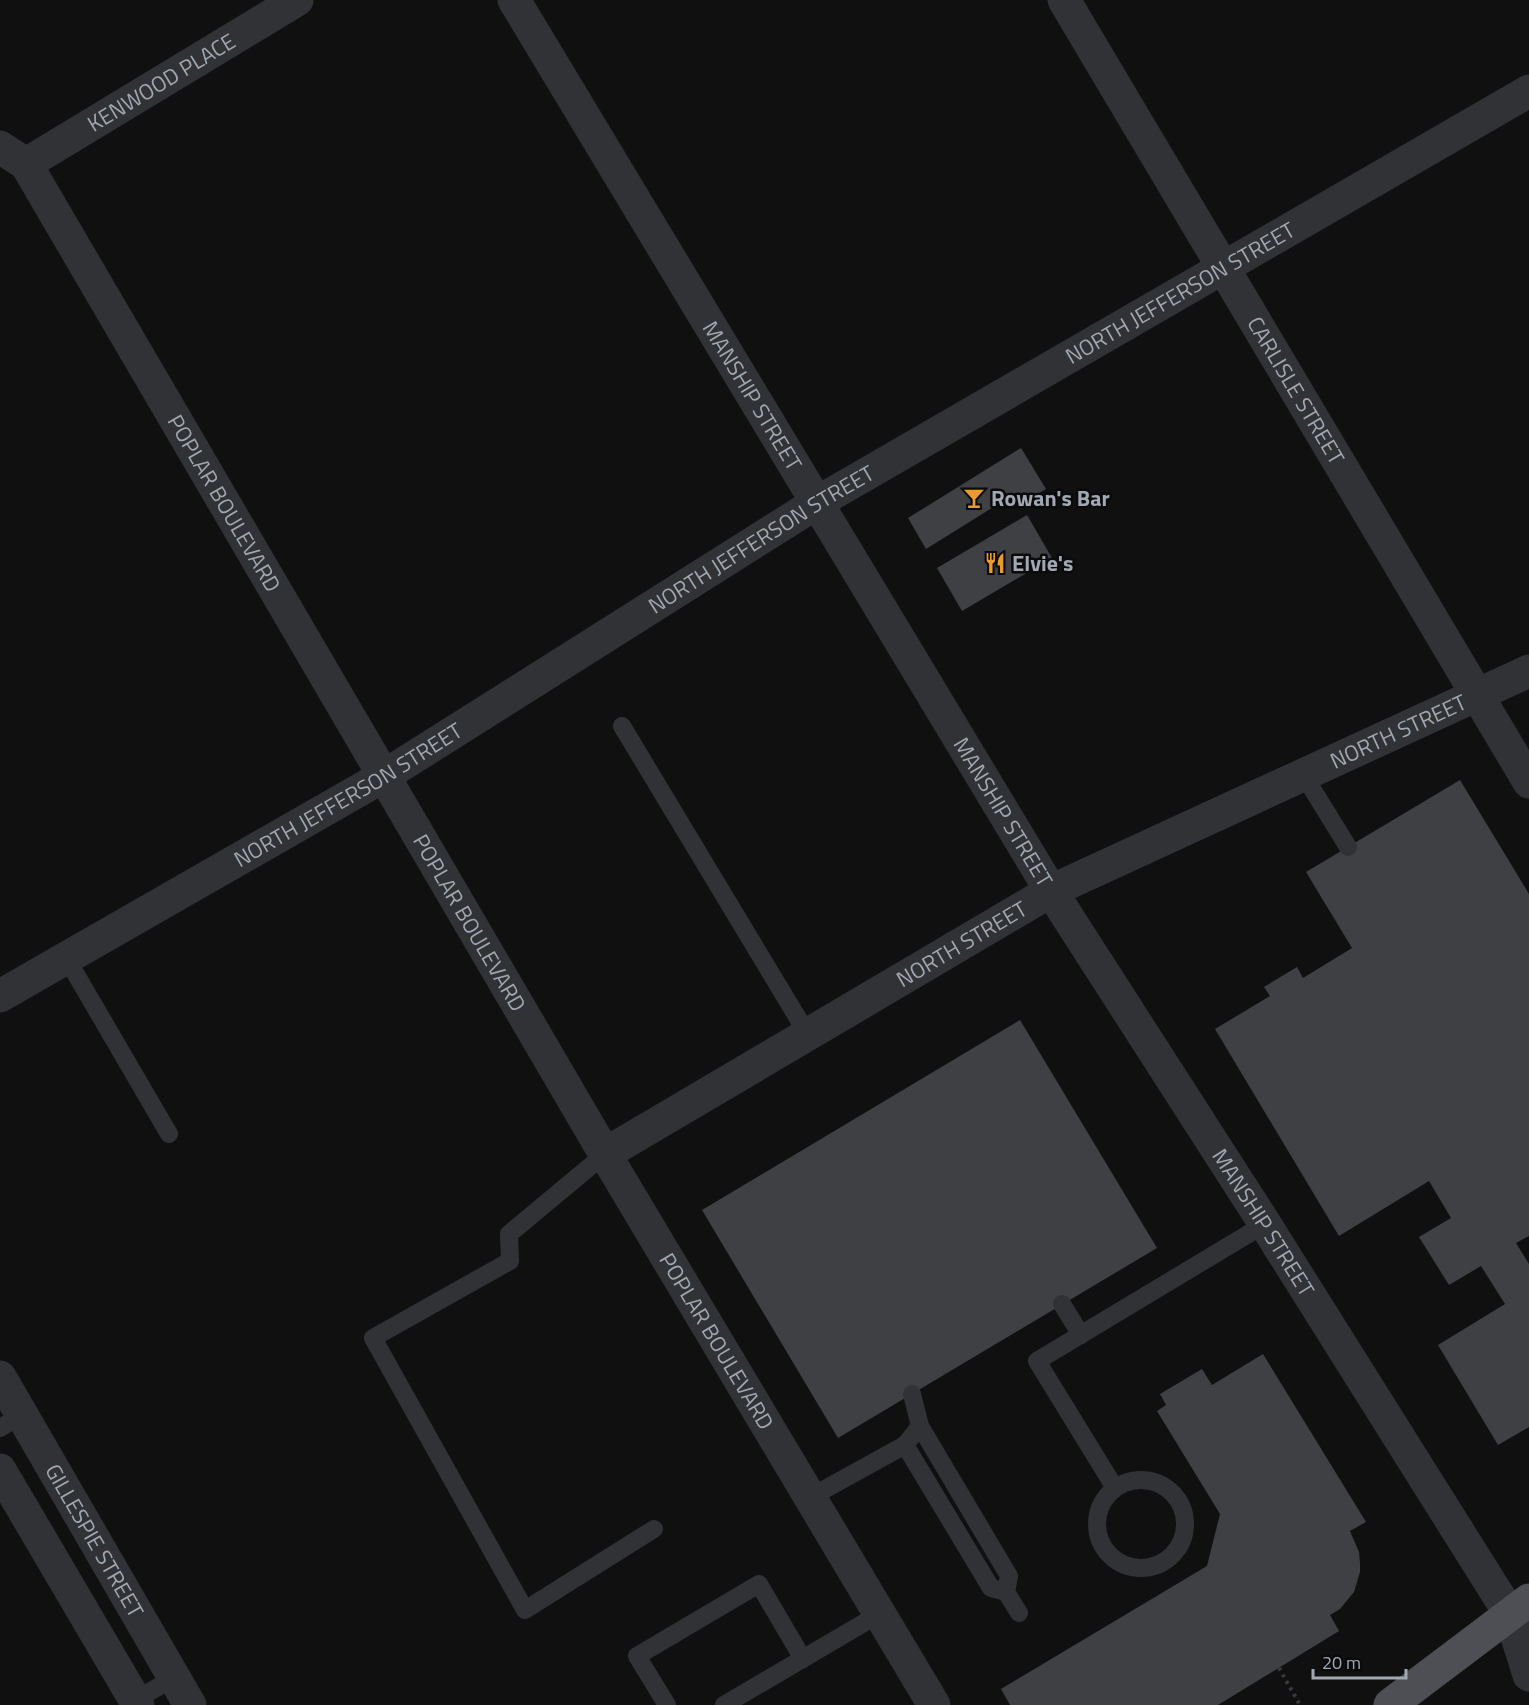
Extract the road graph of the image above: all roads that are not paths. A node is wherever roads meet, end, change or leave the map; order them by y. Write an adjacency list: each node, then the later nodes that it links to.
1 (297, 0): 5 (street, KENWOOD PLACE)
2 (514, 0): 7 (street, MANSHIP STREET)
3 (1064, 0): 6 (street, CARLISLE STREET)
4 (1529, 91): 6 (street, NORTH JEFFERSON STREET)
5 (13, 156): 12 (street, POPLAR BOULEVARD)
6 (1223, 267): 7 (street, NORTH JEFFERSON STREET); 9 (street, CARLISLE STREET)
7 (818, 502): 12 (street, NORTH JEFFERSON STREET); 15 (street, MANSHIP STREET)
8 (1529, 671): 9 (street, NORTH STREET)
9 (1476, 694): 11 (street, NORTH STREET); 13 (street, CARLISLE STREET)
10 (622, 726): 18 (lane)
11 (1303, 774): 14 (lane); 15 (street, NORTH STREET)
12 (384, 776): 16 (street, NORTH JEFFERSON STREET); 20 (street, POPLAR BOULEVARD)
13 (1529, 782)
14 (1348, 847)
15 (1051, 891): 18 (street, NORTH STREET); 21 (street, MANSHIP STREET)
16 (67, 959): 17 (street, NORTH JEFFERSON STREET); 19 (lane)
17 (0, 996)
18 (808, 1035): 20 (street, NORTH STREET)
19 (169, 1134)
20 (605, 1155): 31 (street, POPLAR BOULEVARD); 32 (lane)
21 (1265, 1224): 23 (lane); 36 (street, MANSHIP STREET)
22 (1062, 1304): 23 (lane)
23 (1081, 1335): 30 (lane)
24 (0, 1377): 26 (street, GILLESPIE STREET)
25 (912, 1394): 27 (lane)
26 (11, 1422): 39 (street, GILLESPIE STREET)
27 (920, 1426): 28 (lane); 33 (lane)
28 (905, 1444): 31 (lane); 33 (lane)
29 (0, 1470): 40 (street, GILLESPIE STREET)
30 (1115, 1488): 30 (lane)
31 (809, 1498): 35 (street, POPLAR BOULEVARD)
32 (654, 1529)
33 (1006, 1592): 34 (lane)
34 (1019, 1613)
35 (879, 1614): 37 (lane); 43 (street, POPLAR BOULEVARD)
36 (1523, 1615): 38 (street, MANSHIP STREET); 44 (main road)
37 (803, 1659): 41 (lane); 42 (lane)
38 (1529, 1675)
39 (182, 1691): 40 (lane)
40 (137, 1703)
41 (667, 1705)
42 (724, 1705)
43 (934, 1705)
44 (1390, 1705)

